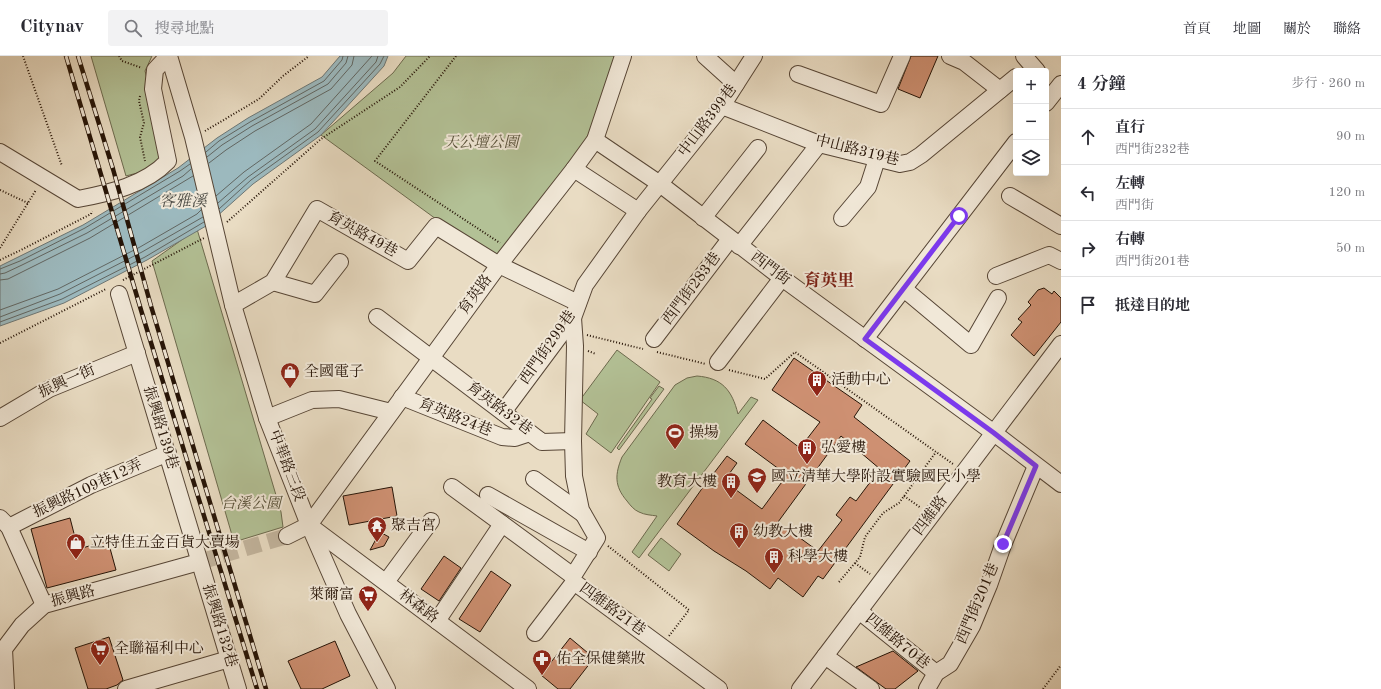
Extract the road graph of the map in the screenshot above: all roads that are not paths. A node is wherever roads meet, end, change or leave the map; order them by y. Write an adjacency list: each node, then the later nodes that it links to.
1 (169, 56): 16 (street); 35 (street, 中華路三段)
2 (623, 56): 12 (street, 育英路)
3 (705, 56): 9 (street)
4 (754, 56): 9 (street, 中山路399巷)
5 (902, 56): 7 (street)
6 (950, 56): 10 (street)
7 (798, 74)
8 (1013, 79): 10 (street, 中山路319巷)
9 (736, 84): 11 (street, 中山路399巷)
10 (1000, 90): 17 (street, 中山路319巷)
11 (722, 106): 13 (street, 中山路319巷); 19 (street, 中山路399巷)
12 (595, 140): 18 (street, 育英路); 19 (street, 西門街)
13 (819, 144): 17 (street, 中山路319巷); 25 (street, 西門街283巷)
14 (1013, 146): 32 (street)
15 (758, 148): 22 (street)
16 (0, 152)
17 (877, 159): 23 (street)
18 (574, 170): 21 (street); 28 (street, 育英路)
19 (660, 184): 21 (street, 西門街299巷); 22 (street, 西門街)
20 (1010, 196): 24 (street)
21 (638, 211): 37 (street, 西門街299巷)
22 (703, 218): 25 (street, 西門街)
23 (842, 218)
24 (1061, 226)
25 (735, 242): 30 (street, 西門街); 40 (street, 西門街283巷)
26 (1061, 261): 29 (street)
27 (340, 262): 31 (street)
28 (499, 265): 31 (street, 育英路49巷); 37 (street); 42 (street, 育英路)
29 (996, 276)
30 (782, 278): 38 (street, 西門街); 43 (street)
31 (273, 282): 35 (street)
32 (904, 289): 34 (street); 38 (street)
33 (119, 294): 41 (street, 振興路139巷)
34 (998, 298)
35 (234, 305): 48 (street, 中華路三段)
36 (377, 317): 42 (street, 育英路32巷)
37 (575, 318): 46 (street, 西門街299巷); 51 (street)
38 (865, 339): 50 (street, 西門街)
39 (1061, 344): 50 (street, 四維路)
40 (652, 347)
41 (137, 353): 47 (street, 振興一街); 52 (street, 振興路139巷)
42 (431, 357): 44 (street, 育英路); 46 (street, 育英路32巷)
43 (716, 365)
44 (402, 397): 45 (street, 育英路); 49 (street, 育英路24巷)
45 (391, 412): 48 (street); 62 (street, 育英路)
46 (502, 412): 49 (street, 育英路32巷)
47 (0, 418)
48 (267, 418): 62 (street, 中華路三段)
49 (530, 433): 51 (street, 育英路32巷)
50 (994, 433): 53 (street, 西門街); 71 (street, 四維路)
51 (573, 441): 58 (street)
52 (168, 453): 60 (street, 振興路109巷12弄); 66 (street, 振興路139巷)
53 (1036, 466): 55 (street, 西門街); 77 (street, 西門街201巷)
54 (534, 479): 58 (street)
55 (1061, 484)
56 (452, 487): 61 (street)
57 (488, 495): 64 (street)
58 (583, 514): 64 (street, 四維路21巷)
59 (431, 521): 69 (street)
60 (5, 522): 70 (street)
61 (502, 524): 68 (street); 72 (street)
62 (309, 525): 63 (street); 65 (street, 林森路); 67 (street, 中華路三段)
63 (287, 536)
64 (589, 552): 68 (street, 四維路21巷)
65 (348, 554): 67 (street); 69 (street, 林森路)
66 (199, 562): 70 (street, 振興路); 76 (street, 振興路132巷)
67 (331, 575): 81 (street, 中華路三段)
68 (574, 579): 73 (street); 83 (street, 四維路21巷)
69 (386, 582): 72 (street, 林森路)
70 (44, 605): 74 (street, 振興路)
71 (859, 612): 75 (street, 四維路); 77 (street, 四維路70巷)
72 (437, 621): 82 (street, 林森路)
73 (535, 633)
74 (2, 648): 78 (street, 振興路)
75 (825, 656): 84 (street, 四維路); 85 (street)
76 (229, 659): 79 (street); 80 (street, 振興路132巷)
77 (936, 673): 86 (street, 西門街201巷)
78 (6, 689)
79 (126, 689)
80 (238, 689)
81 (387, 689)
82 (528, 689)
83 (719, 689)
84 (800, 689)
85 (871, 689)
86 (927, 689)

